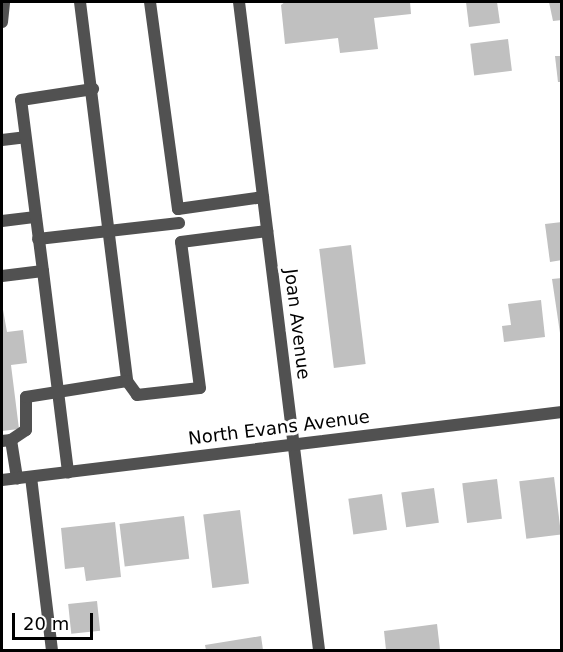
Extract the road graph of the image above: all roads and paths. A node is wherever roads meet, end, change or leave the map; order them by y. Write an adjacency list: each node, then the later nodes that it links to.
1 (4, 2): 5 (street)
2 (80, 2): 6 (street)
3 (150, 2): 10 (street)
4 (239, 2): 9 (street, Joan Avenue)
5 (2, 22)
6 (93, 89): 7 (street); 15 (street)
7 (25, 136): 8 (street); 11 (street)
8 (2, 140)
9 (263, 197): 10 (street); 14 (street, Joan Avenue)
10 (178, 208): 13 (street)
11 (36, 217): 12 (street); 16 (street)
12 (2, 220)
13 (179, 223): 15 (street); 17 (street)
14 (267, 231): 17 (street); 24 (street, Joan Avenue)
15 (109, 232): 16 (street); 20 (street)
16 (38, 239): 18 (street)
17 (182, 242): 20 (street)
18 (43, 271): 19 (street); 21 (street)
19 (2, 276)
20 (127, 381): 21 (street)
21 (58, 391): 23 (street); 25 (street)
22 (561, 412): 24 (street, North Evans Avenue)
23 (6, 440): 27 (street)
24 (293, 444): 25 (street, North Evans Avenue); 30 (street, Joan Avenue)
25 (68, 472): 26 (street, North Evans Avenue)
26 (31, 477): 27 (street, North Evans Avenue); 29 (street)
27 (17, 478): 28 (street, North Evans Avenue)
28 (2, 480)
29 (52, 651)
30 (319, 651)

